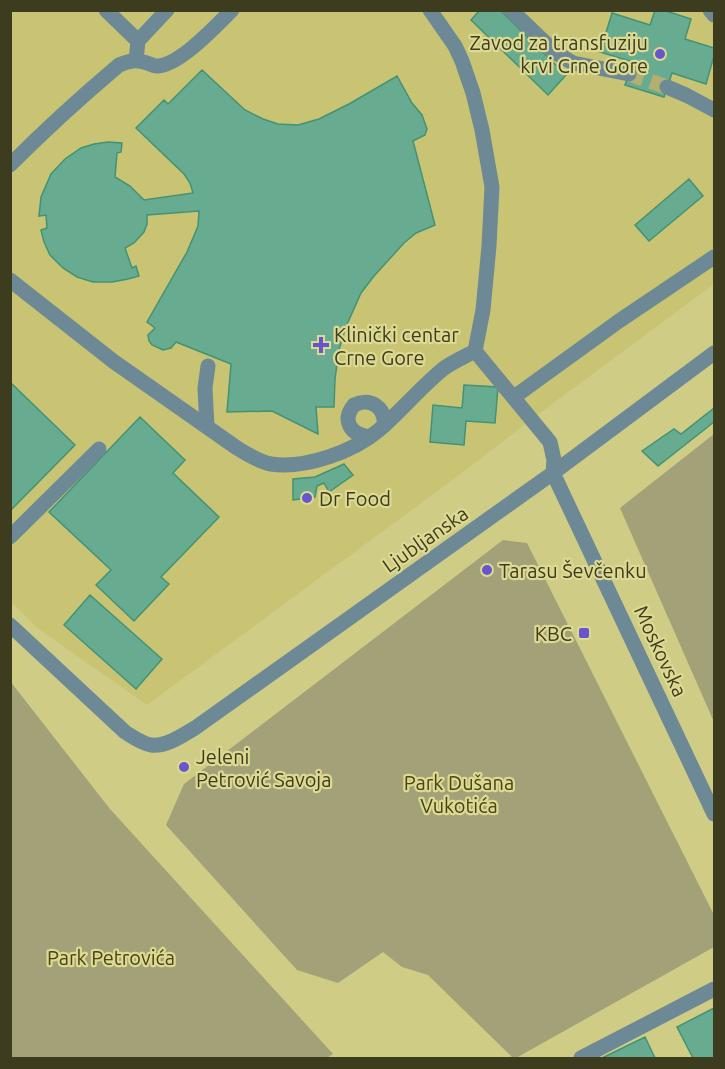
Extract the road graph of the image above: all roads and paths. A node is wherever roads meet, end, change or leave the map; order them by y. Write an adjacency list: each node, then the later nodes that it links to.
1 (106, 10): 8 (street)
2 (167, 10): 8 (street)
3 (232, 10): 9 (street)
4 (430, 10): 16 (street)
5 (511, 10): 10 (street)
6 (710, 10): 7 (street)
7 (714, 15)
8 (138, 40): 9 (street)
9 (136, 60): 13 (street)
10 (629, 74)
11 (667, 87): 12 (street)
12 (714, 110)
13 (10, 165)
14 (714, 257): 19 (street)
15 (10, 280): 21 (street)
16 (475, 351): 19 (street); 20 (street)
17 (714, 353): 24 (street, Ljubljanska)
18 (208, 366): 21 (street)
19 (514, 397): 24 (street)
20 (384, 426): 22 (street); 22 (street)
21 (207, 427): 22 (street)
22 (370, 437)
23 (99, 449): 25 (street)
24 (553, 473): 26 (street, Ljubljanska); 27 (street, Moskovska)
25 (10, 537)
26 (10, 625)
27 (714, 814)
28 (714, 989): 29 (street)
29 (582, 1059)

